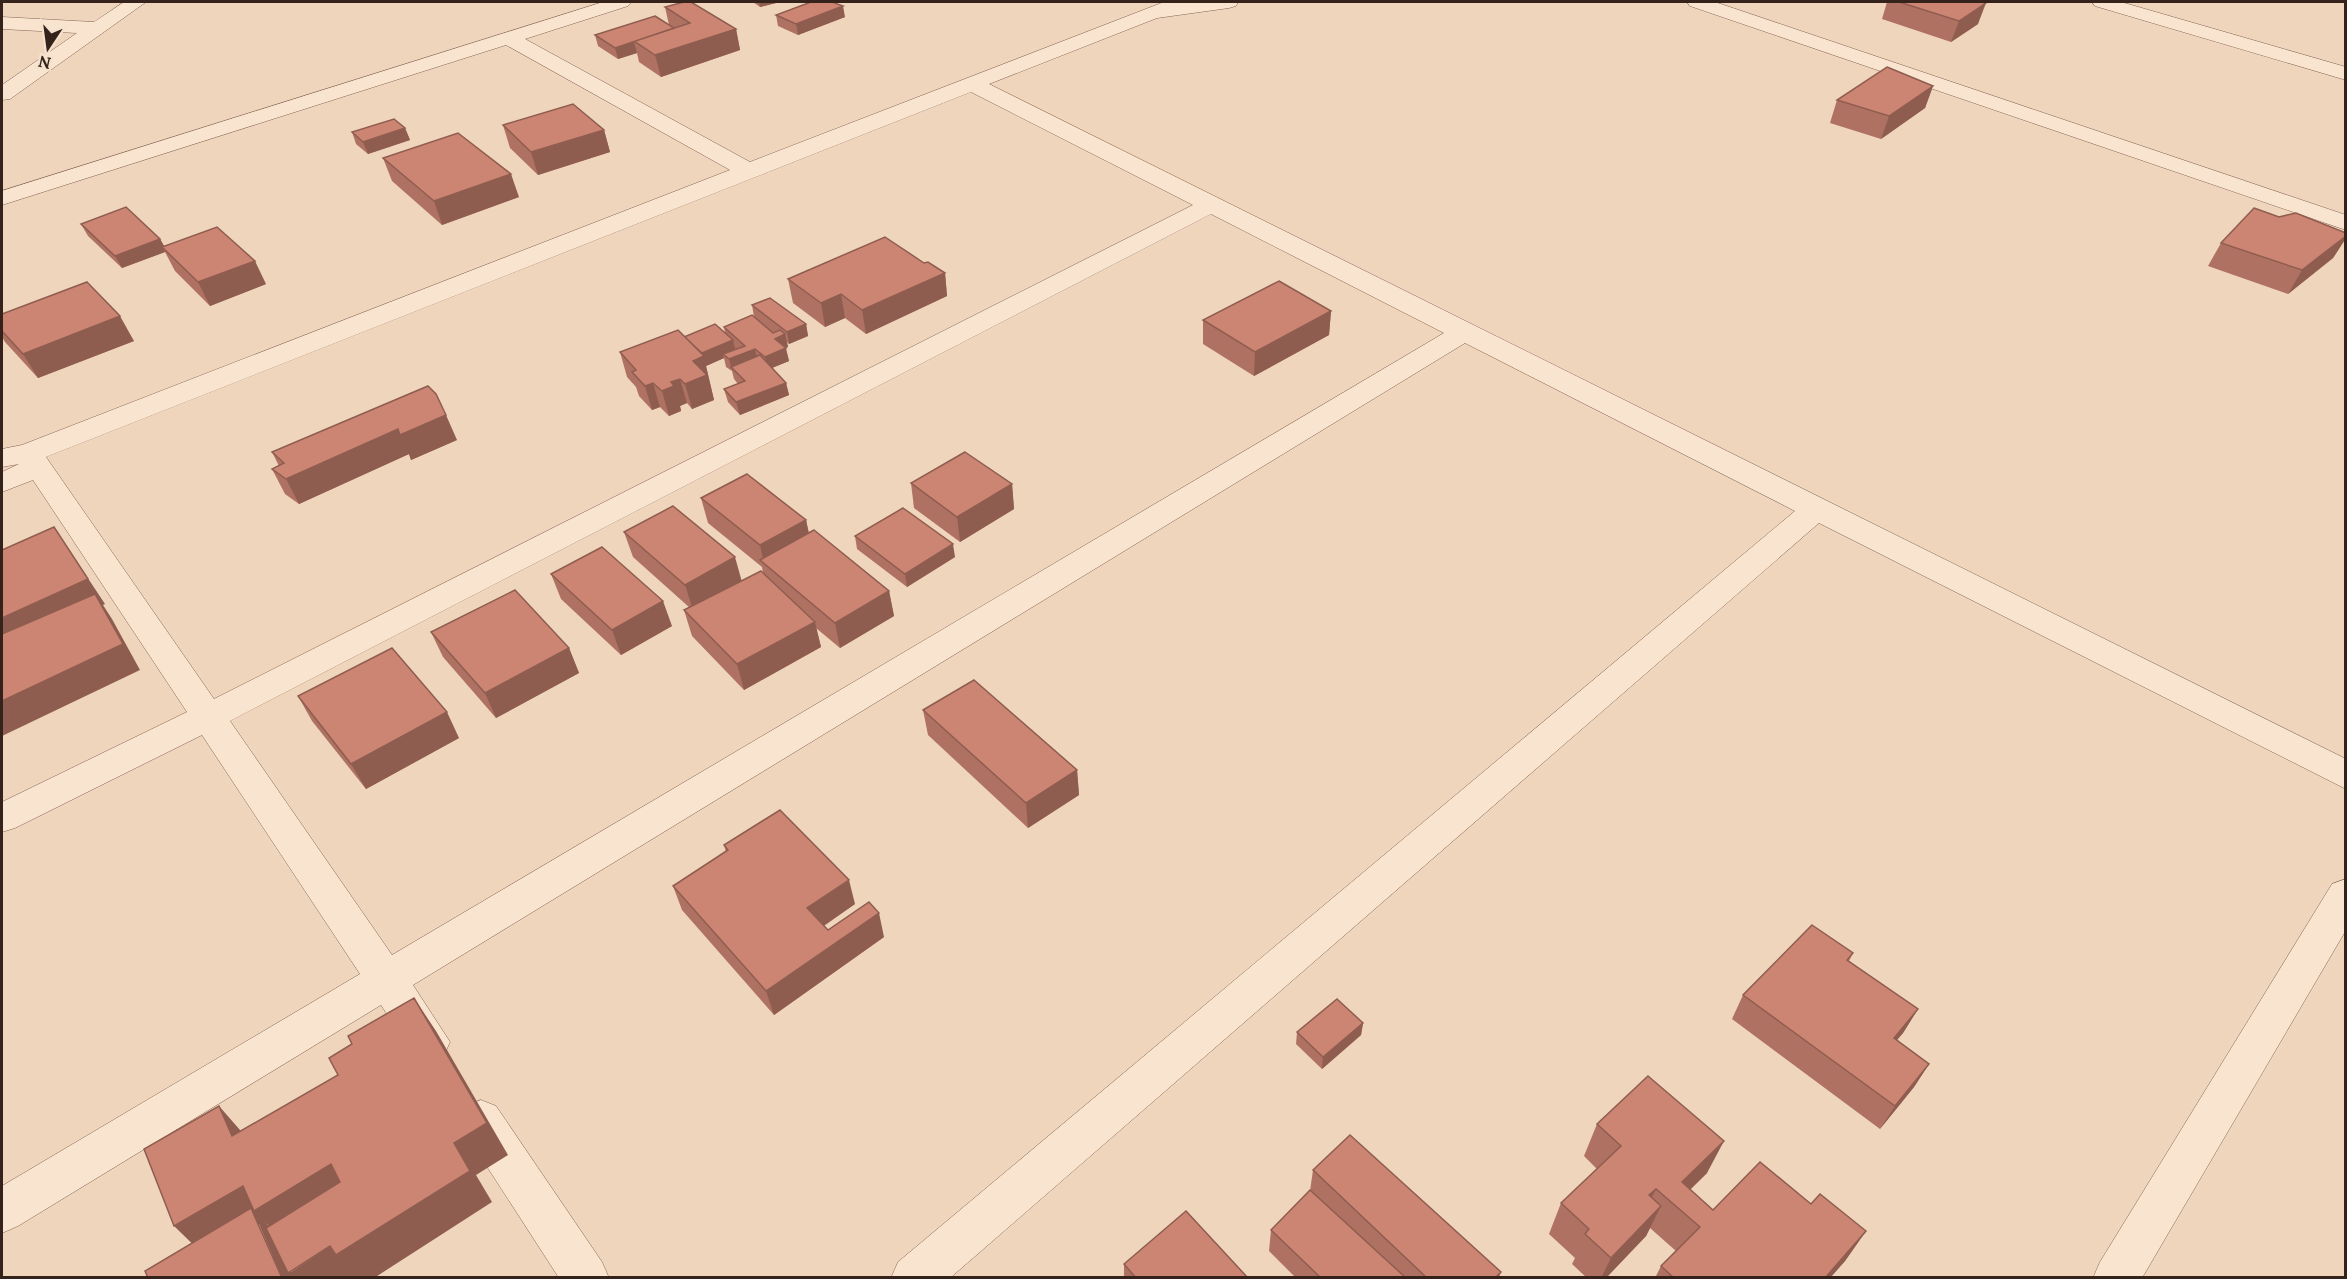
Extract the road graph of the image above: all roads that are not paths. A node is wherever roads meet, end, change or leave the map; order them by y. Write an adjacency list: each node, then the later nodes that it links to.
1 (136, 2): 9 (street)
2 (621, 2): 10 (street)
3 (1180, 2): 7 (street)
4 (1229, 2): 7 (street)
5 (1697, 2): 17 (street)
6 (2102, 2): 11 (street)
7 (1149, 14): 12 (street)
8 (2, 23): 9 (street)
9 (97, 28): 13 (street)
10 (507, 37): 14 (street); 15 (street)
11 (2346, 74)
12 (970, 83): 14 (street); 16 (street)
13 (2, 94)
14 (747, 170): 19 (street)
15 (2, 198)
16 (1211, 205): 18 (street); 22 (street)
17 (2346, 223)
18 (1464, 332): 21 (street); 26 (street)
19 (23, 459): 20 (street); 22 (street)
20 (2, 483)
21 (1817, 509): 23 (street); 29 (street)
22 (208, 717): 24 (street); 26 (street)
23 (2346, 775)
24 (2, 818)
25 (2346, 895): 30 (street)
26 (386, 980): 27 (street); 28 (street)
27 (2, 1211)
28 (586, 1278)
29 (914, 1278)
30 (2116, 1278)

